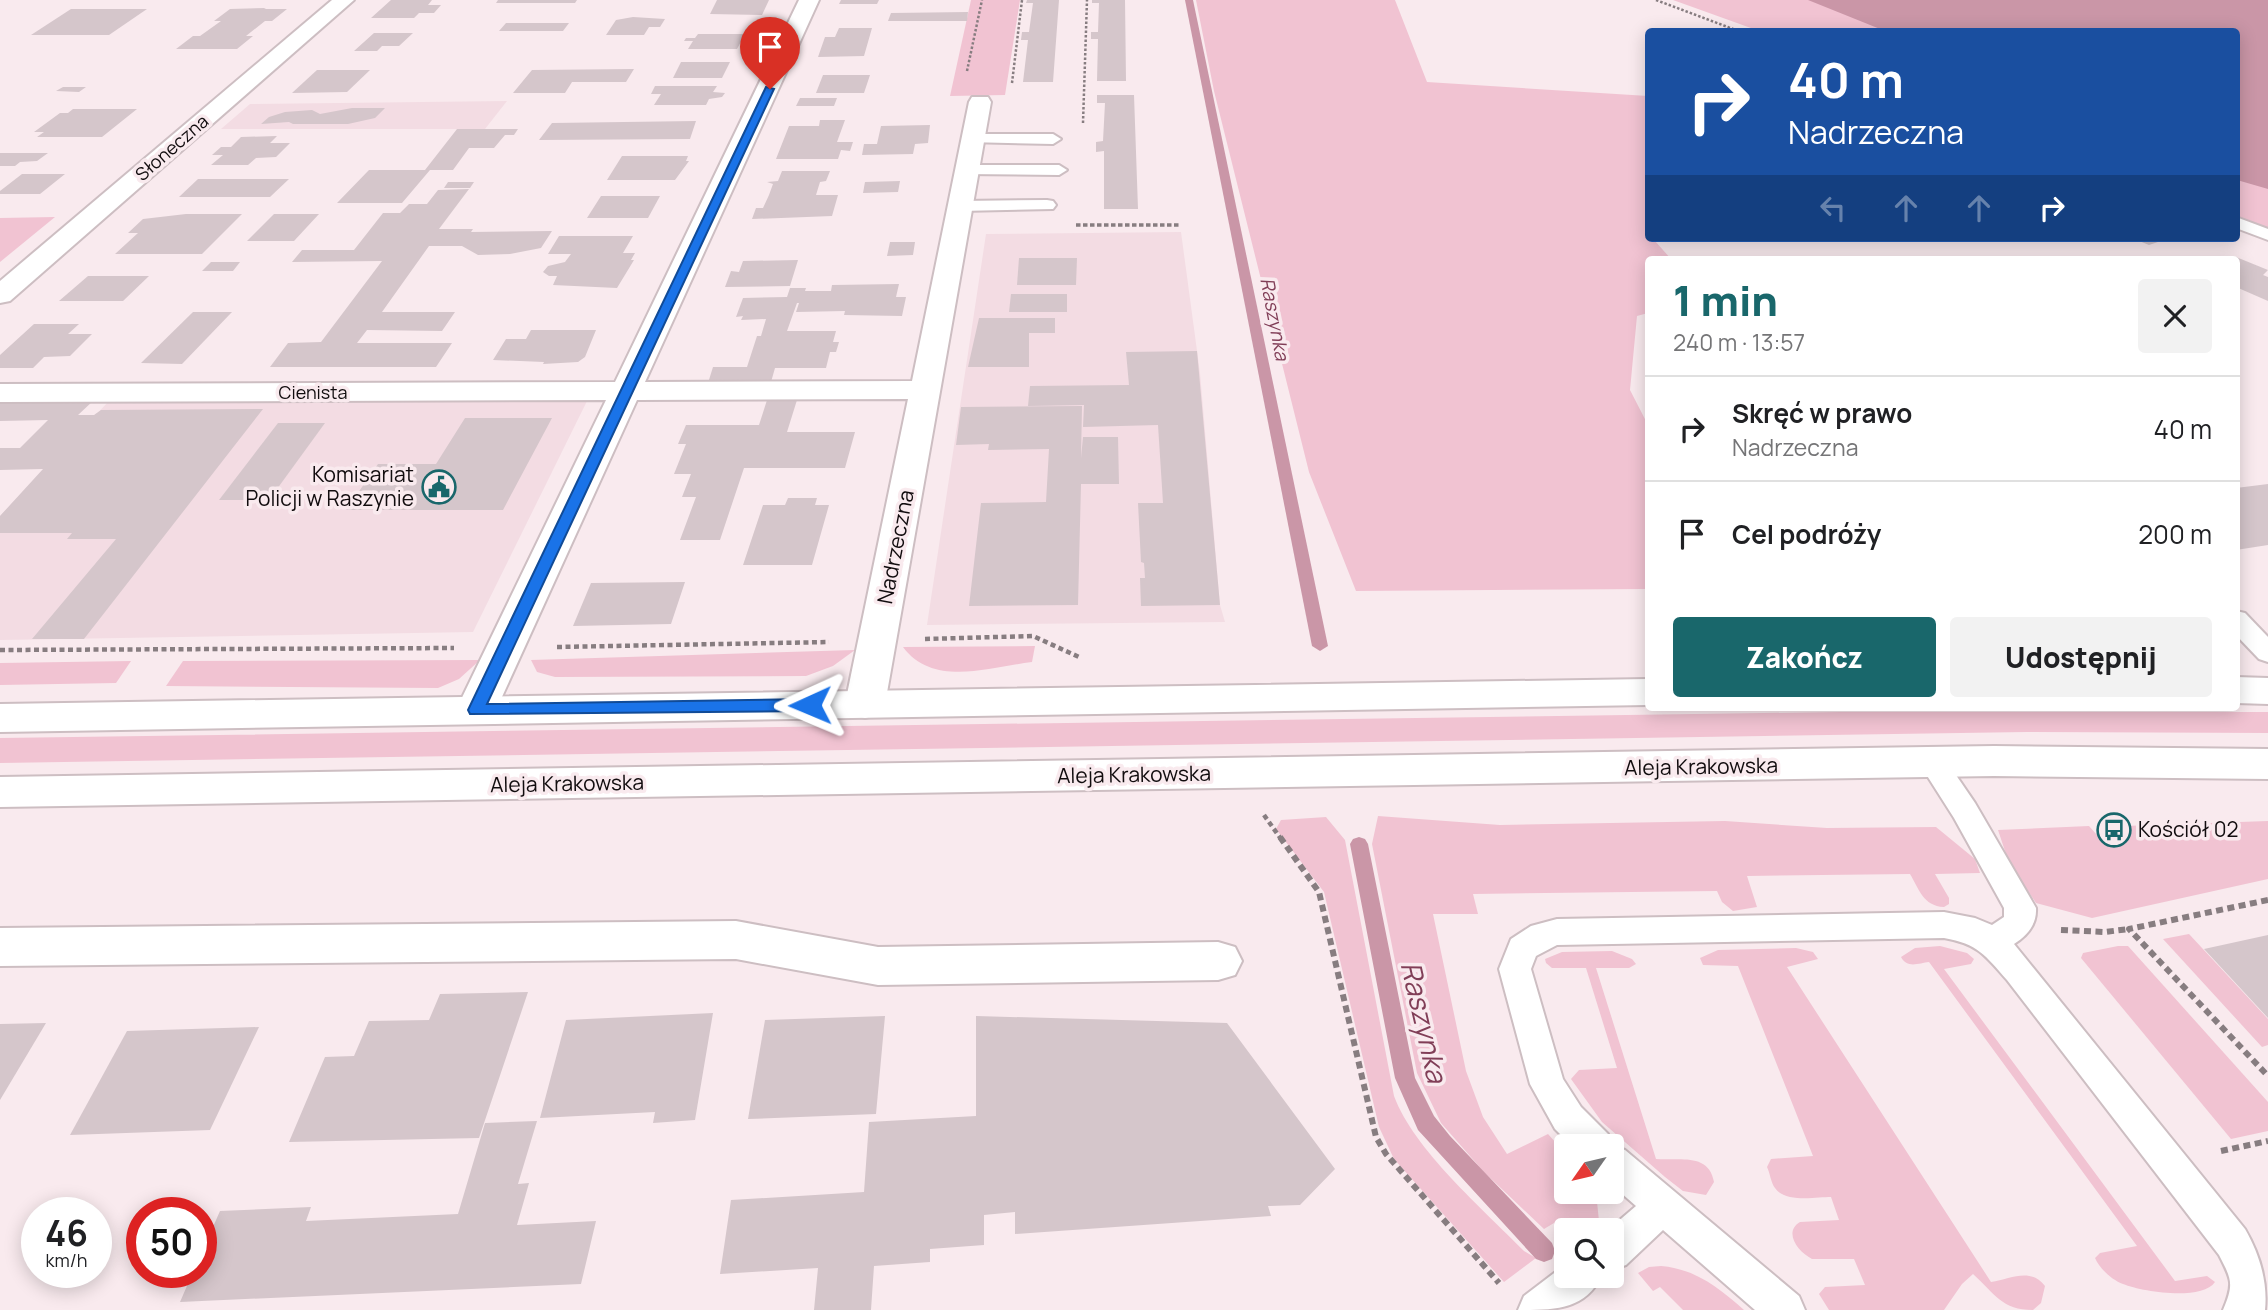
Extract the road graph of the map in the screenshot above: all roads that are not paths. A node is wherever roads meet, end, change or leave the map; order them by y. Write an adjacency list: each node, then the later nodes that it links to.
1 (344, 0): 12 (street, Słoneczna)
2 (809, 0): 14 (street)
3 (980, 102): 5 (street, Nadrzeczna)
4 (1052, 138): 5 (lane)
5 (973, 139): 6 (street, Nadrzeczna)
6 (967, 170): 7 (lane); 8 (street, Nadrzeczna)
7 (1059, 170)
8 (960, 205): 9 (lane); 13 (street, Nadrzeczna)
9 (1047, 205)
10 (2240, 224): 11 (lane)
11 (2268, 235)
12 (0, 295)
13 (926, 390): 14 (street); 21 (street, Nadrzeczna)
14 (625, 392): 15 (street, Cienista); 22 (street)
15 (0, 393)
16 (2240, 623): 17 (lane)
17 (2268, 653)
18 (2240, 691): 19 (street)
19 (2268, 691)
20 (1645, 692): 21 (street)
21 (865, 704): 22 (street)
22 (476, 710): 23 (street)
23 (0, 718)
24 (1933, 763): 25 (street, Aleja Krakowska); 26 (street, Aleja Krakowska); 27 (lane)
25 (2268, 764)
26 (0, 792)
27 (1991, 940): 30 (lane); 37 (lane)
28 (0, 947): 29 (street)
29 (1218, 961)
30 (1583, 1134)
31 (1624, 1173): 32 (lane)
32 (1662, 1206): 33 (lane); 36 (lane)
33 (1624, 1241)
34 (1566, 1288): 35 (lane)
35 (1538, 1310)
36 (1785, 1310)
37 (2243, 1310)

